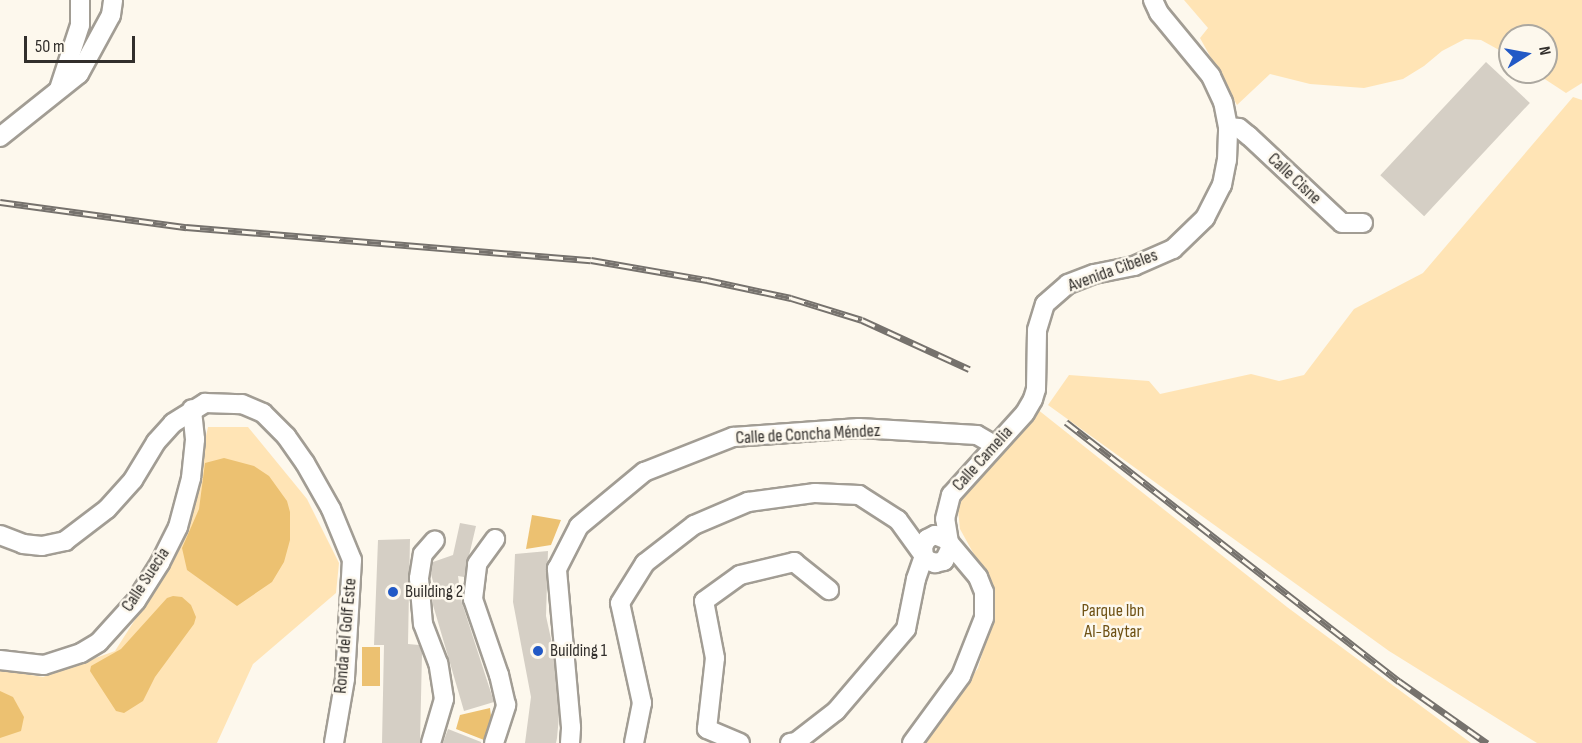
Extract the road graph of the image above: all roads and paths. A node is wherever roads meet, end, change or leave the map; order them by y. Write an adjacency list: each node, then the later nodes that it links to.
1 (80, 0): 4 (street)
2 (113, 0): 4 (street)
3 (1153, 0): 5 (street, Avenida Cibeles)
4 (59, 89): 6 (street)
5 (1228, 127): 7 (street, Calle Cisne); 8 (street, Avenida Cibeles)
6 (0, 137)
7 (1363, 223)
8 (1033, 399): 10 (street, Calle Camelia)
9 (192, 409): 11 (street, Ronda del Golf Este); 17 (street, Calle Suecia); 18 (street, Ronda del Golf Este)
10 (994, 445): 14 (street, Calle Camelia); 21 (street, Calle de Concha Méndez)
11 (0, 535)
12 (495, 539): 20 (street)
13 (435, 540): 19 (street)
14 (950, 544): 15 (street); 25 (street)
15 (924, 556): 22 (street); 24 (street)
16 (830, 590): 23 (street)
17 (0, 660)
18 (334, 743)
19 (431, 743)
20 (494, 743)
21 (570, 743)
22 (634, 743)
23 (740, 743)
24 (790, 743)
25 (912, 743)

